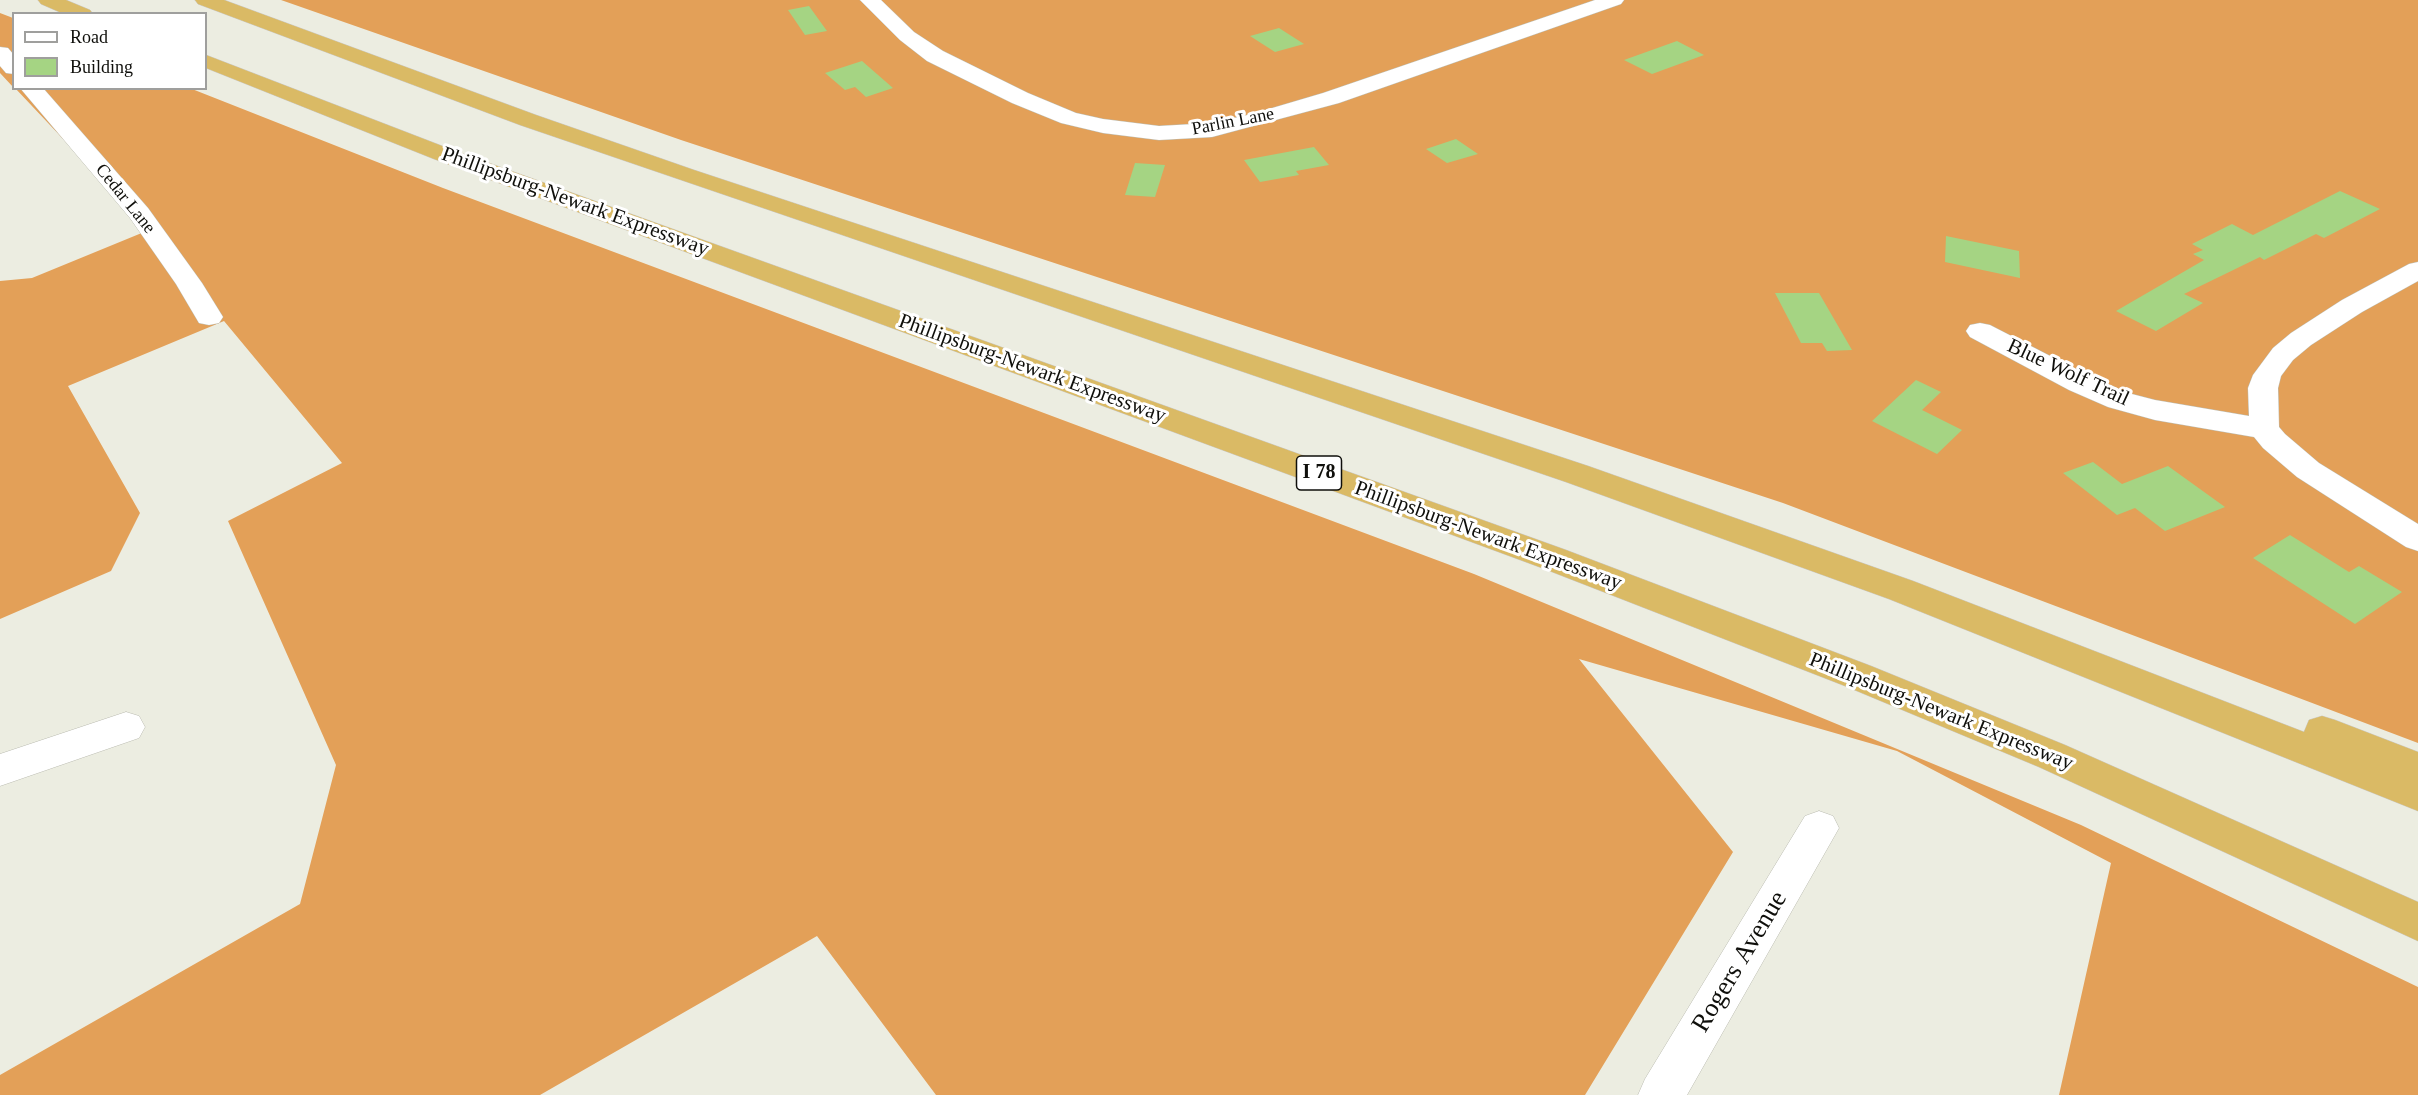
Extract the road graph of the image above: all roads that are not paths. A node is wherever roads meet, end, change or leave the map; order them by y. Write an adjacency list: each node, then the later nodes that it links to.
1 (48, 0): 5 (highway)
2 (206, 0): 14 (highway)
3 (870, 0): 4 (street, Parlin Lane)
4 (1614, 0)
5 (78, 12)
6 (0, 53): 8 (street)
7 (207, 61): 21 (highway, Phillipsburg-Newark Expressway / I 78)
8 (12, 66)
9 (33, 90): 11 (street, Cedar Lane)
10 (2418, 270): 13 (street)
11 (210, 317)
12 (1980, 331): 13 (street, Blue Wolf Trail)
13 (2264, 429): 15 (street)
14 (1577, 474): 17 (highway); 19 (highway)
15 (2418, 539)
16 (126, 727): 18 (street)
17 (2418, 769)
18 (0, 770)
19 (2418, 795)
20 (1819, 828): 22 (street, Rogers Avenue)
21 (2418, 922)
22 (1661, 1095)

